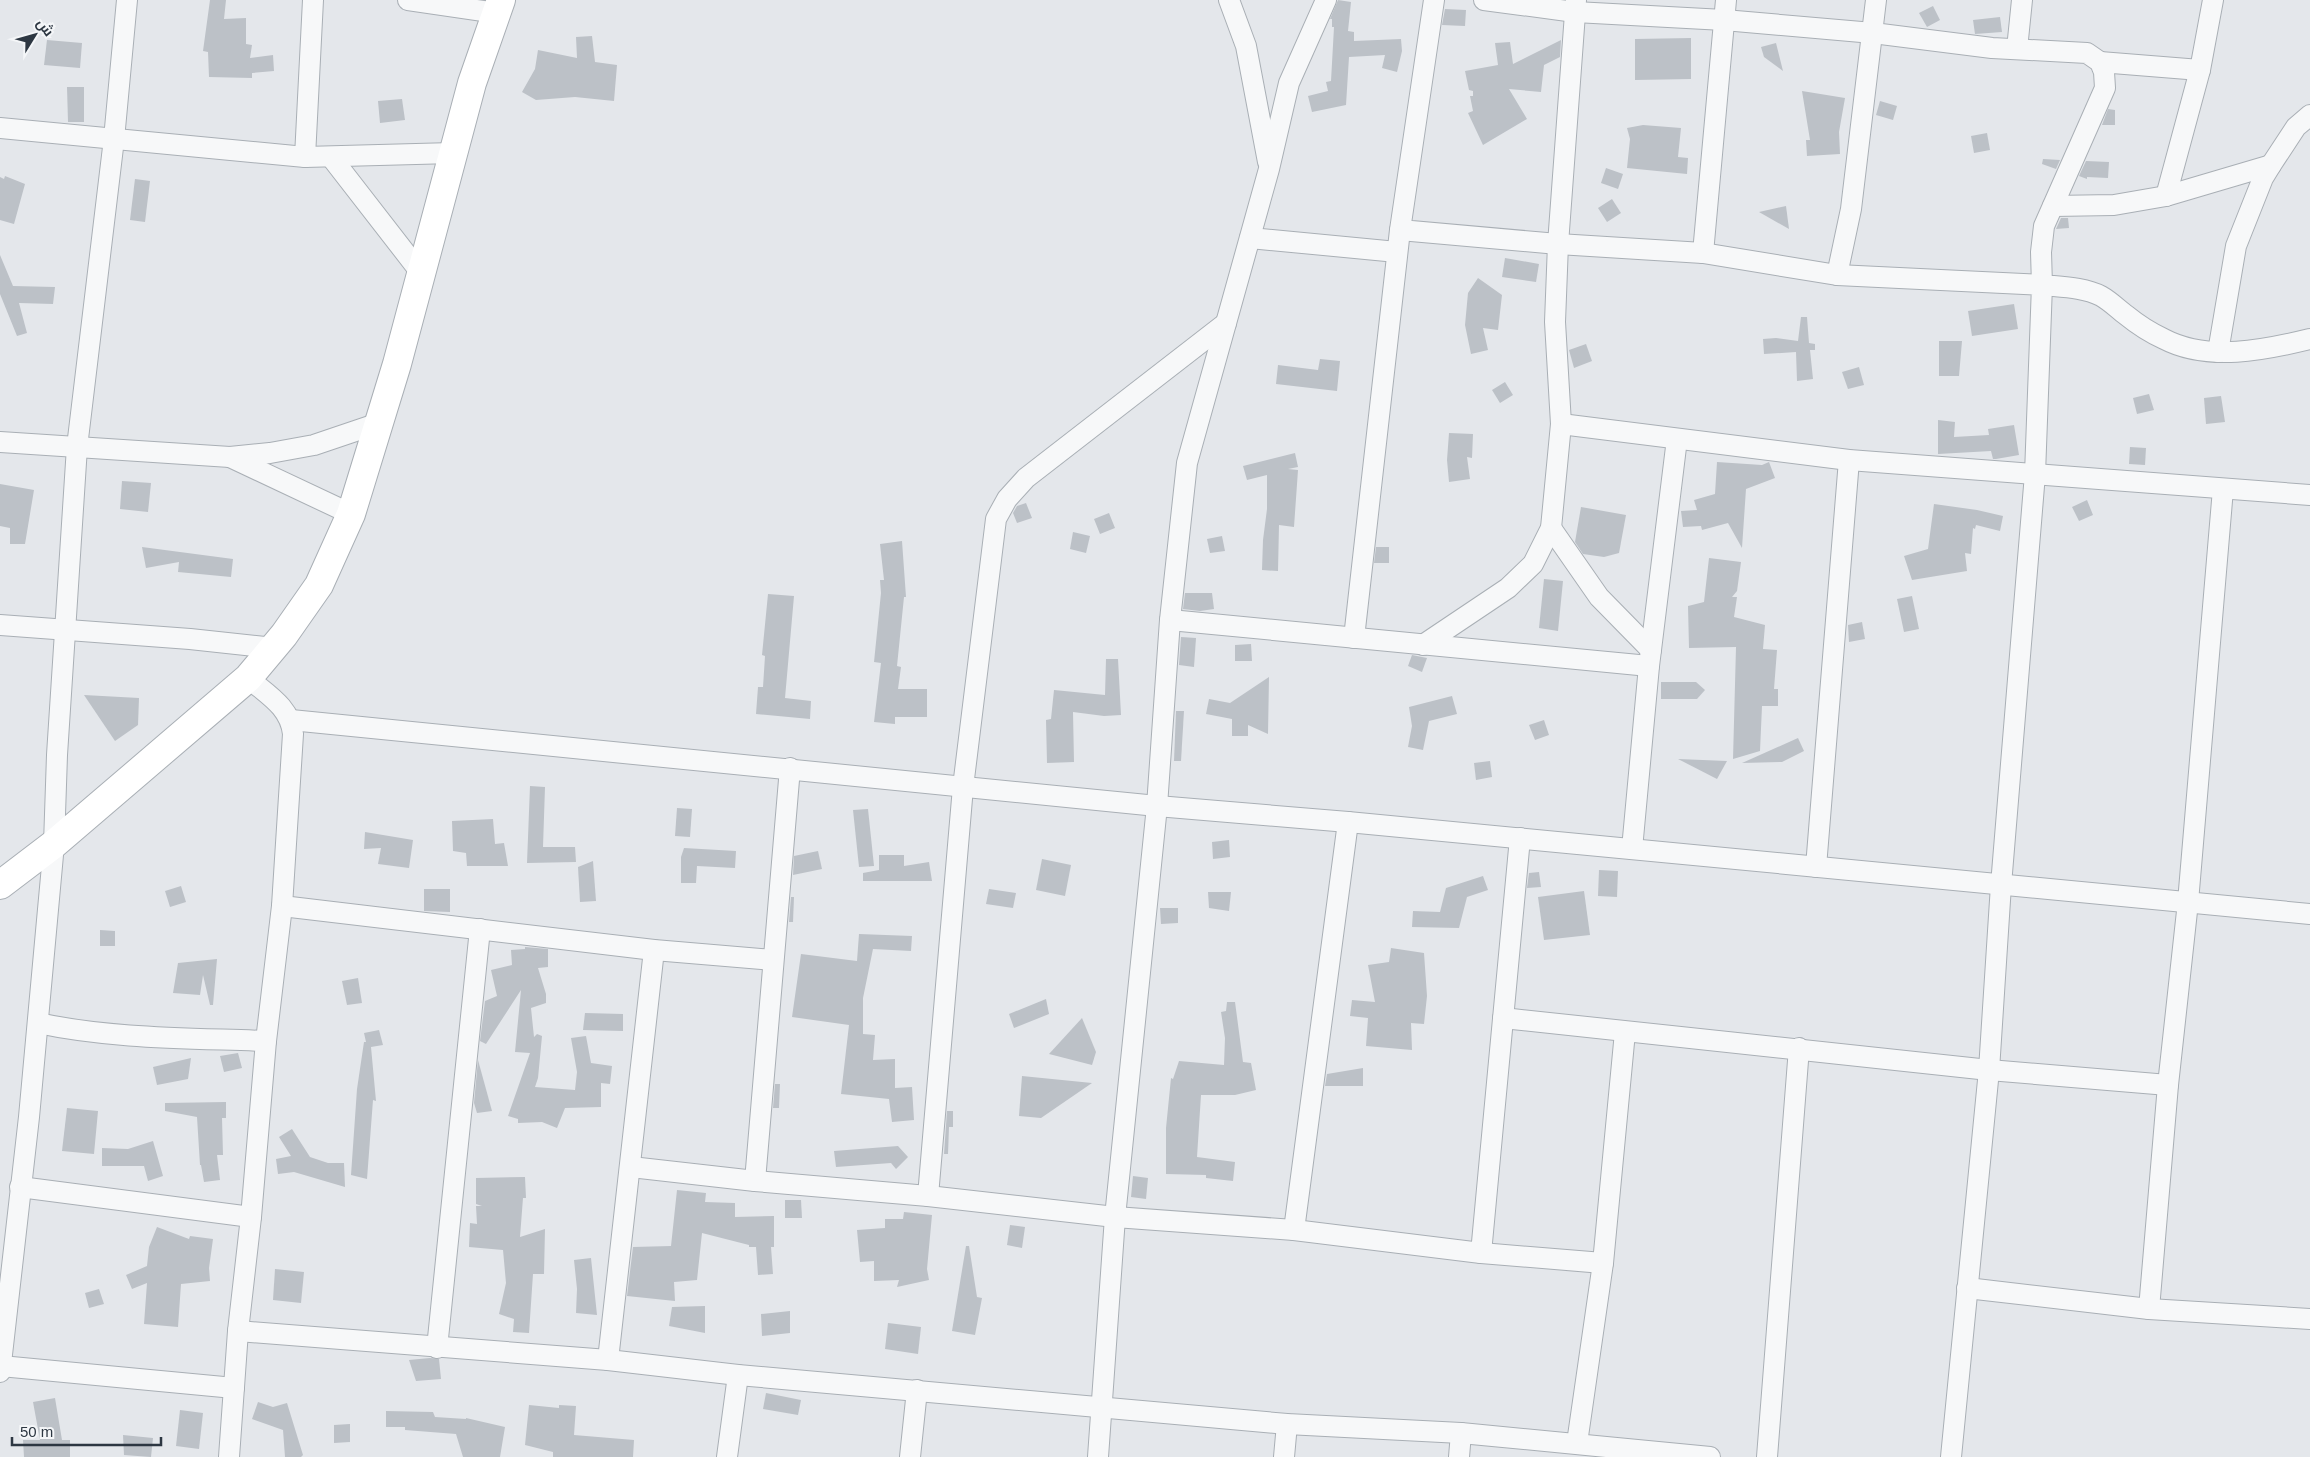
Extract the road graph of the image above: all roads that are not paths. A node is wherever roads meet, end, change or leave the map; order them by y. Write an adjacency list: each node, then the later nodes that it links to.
1 (127, 0): 21 (street)
2 (313, 0): 23 (street)
3 (408, 0): 12 (street)
4 (1229, 0): 26 (street)
5 (1326, 0): 26 (street)
6 (1434, 0): 29 (street)
7 (1484, 0): 13 (street)
8 (1726, 0): 14 (street)
9 (1876, 0): 15 (street)
10 (2022, 0): 16 (street)
11 (2213, 0): 18 (street)
12 (499, 6): 22 (main road)
13 (1575, 6): 14 (street); 31 (street)
14 (1724, 20): 15 (street); 33 (street)
15 (1873, 34): 16 (street); 35 (street)
16 (2017, 49): 17 (street)
17 (2100, 62): 18 (street); 28 (street)
18 (2200, 70): 27 (street)
19 (2310, 115): 25 (street)
20 (0, 128): 21 (street)
21 (114, 139): 23 (street); 44 (street)
22 (453, 153): 24 (street); 34 (main road)
23 (305, 157): 24 (street)
24 (331, 157): 34 (street)
25 (2271, 165): 27 (street); 39 (street)
26 (1269, 169): 30 (street)
27 (2166, 196): 28 (street)
28 (2053, 206): 36 (street)
29 (1400, 230): 31 (street); 32 (street)
30 (1250, 238): 32 (street); 37 (street)
31 (1558, 244): 33 (street); 41 (street)
32 (1397, 252): 55 (street)
33 (1702, 253): 35 (street)
34 (421, 273): 40 (main road)
35 (1838, 275): 36 (street)
36 (2042, 286): 39 (street); 47 (street)
37 (1226, 322): 52 (street); 62 (street)
38 (2310, 339): 39 (street)
39 (2218, 352)
40 (379, 423): 45 (street); 50 (main road)
41 (1561, 424): 42 (street); 51 (street)
42 (1677, 439): 46 (street); 58 (street)
43 (0, 442): 44 (street)
44 (77, 448): 45 (street); 54 (street)
45 (230, 457): 50 (street)
46 (1849, 460): 47 (street); 68 (street)
47 (2035, 474): 48 (street); 70 (street)
48 (2223, 489): 49 (street); 71 (street)
49 (2310, 495)
50 (351, 514): 57 (main road)
51 (1551, 528): 56 (street); 58 (street)
52 (1170, 620): 55 (street); 63 (street)
53 (0, 625): 54 (street)
54 (64, 631): 57 (street); 66 (street)
55 (1354, 638): 56 (street)
56 (1423, 644): 58 (street)
57 (274, 648): 59 (main road)
58 (1650, 658): 67 (street)
59 (248, 678): 60 (street); 66 (main road)
60 (291, 720): 61 (street); 72 (street)
61 (790, 768): 62 (street); 76 (street)
62 (963, 787): 63 (street); 87 (street)
63 (1156, 806): 64 (street); 89 (street)
64 (1348, 822): 65 (street); 90 (street)
65 (1520, 838): 67 (street); 77 (street)
66 (54, 844): 69 (main road); 78 (street)
67 (1632, 849): 68 (street)
68 (1816, 867): 70 (street)
69 (0, 885)
70 (2001, 885): 71 (street); 82 (street)
71 (2188, 902): 73 (street); 83 (street)
72 (282, 906): 74 (street); 80 (street)
73 (2310, 914)
74 (480, 929): 75 (street); 98 (street)
75 (654, 950): 76 (street); 84 (street)
76 (772, 960): 85 (street)
77 (1503, 1018): 79 (street); 91 (street)
78 (38, 1023): 80 (street); 86 (street)
79 (1625, 1032): 81 (street); 92 (street)
80 (266, 1041): 88 (street)
81 (1799, 1048): 82 (street); 116 (street)
82 (1989, 1070): 83 (street); 93 (street)
83 (2168, 1085): 95 (street)
84 (631, 1167): 85 (street); 99 (street)
85 (755, 1181): 87 (street)
86 (20, 1187): 88 (street); 94 (street)
87 (928, 1196): 89 (street)
88 (251, 1217): 97 (street)
89 (1115, 1217): 90 (street); 105 (street)
90 (1294, 1230): 91 (street)
91 (1481, 1253): 92 (street)
92 (1603, 1263): 108 (street)
93 (1967, 1288): 95 (street); 117 (street)
94 (4, 1307): 100 (street)
95 (2149, 1309): 96 (street)
96 (2310, 1319)
97 (238, 1331): 98 (street); 103 (street)
98 (437, 1348): 99 (street)
99 (608, 1360): 102 (street)
100 (1, 1366): 101 (street); 103 (street)
101 (0, 1372)
102 (738, 1375): 104 (street); 110 (street)
103 (234, 1388): 109 (street)
104 (917, 1390): 105 (street); 111 (street)
105 (1103, 1407): 106 (street); 112 (street)
106 (1287, 1424): 107 (street); 113 (street)
107 (1460, 1433): 108 (street); 114 (street)
108 (1577, 1443): 115 (street)
109 (229, 1457)
110 (727, 1457)
111 (910, 1457)
112 (1098, 1457)
113 (1284, 1457)
114 (1459, 1457)
115 (1710, 1457)
116 (1767, 1457)
117 (1951, 1457)

